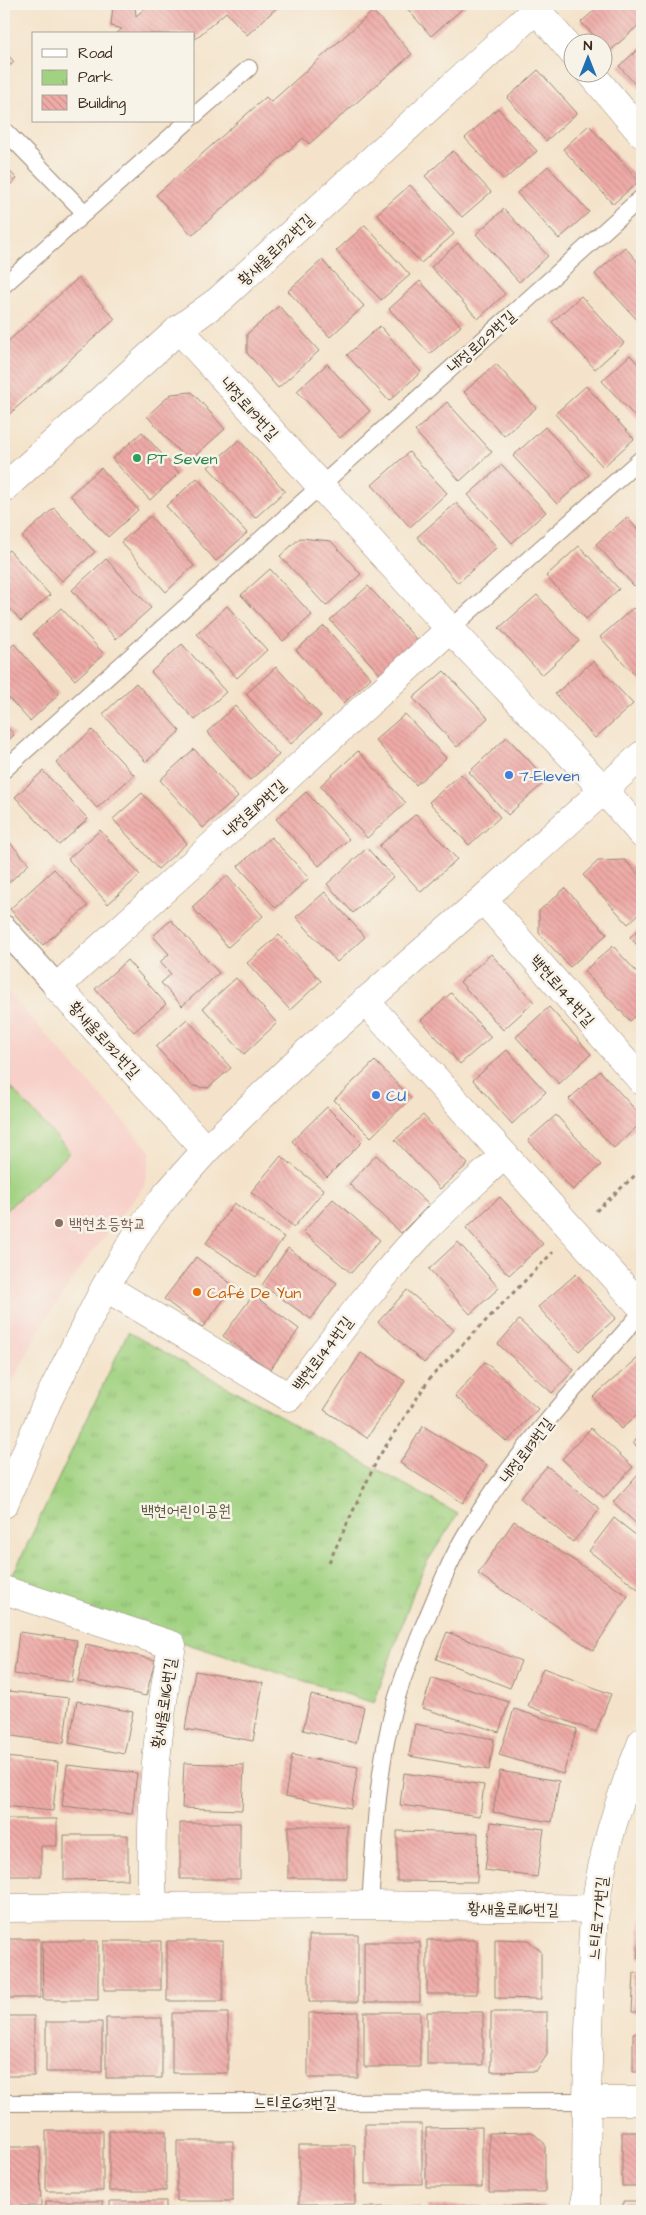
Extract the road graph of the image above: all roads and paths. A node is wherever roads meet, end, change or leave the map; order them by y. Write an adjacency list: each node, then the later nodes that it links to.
1 (539, 6): 2 (street); 12 (street, 황새울로132번길)
2 (564, 40)
3 (249, 68): 5 (lane)
4 (598, 82): 8 (street)
5 (195, 115)
6 (187, 122): 10 (lane)
7 (4, 130): 10 (lane)
8 (642, 134)
9 (642, 197): 14 (lane, 내정로129번길)
10 (85, 213): 11 (lane)
11 (4, 285)
12 (179, 329): 14 (street, 내정로119번길); 15 (street, 황새울로132번길)
13 (642, 458): 16 (lane)
14 (320, 486): 16 (street, 내정로119번길); 18 (lane)
15 (4, 488)
16 (450, 630): 19 (street, 내정로119번길); 23 (street, 내정로119번길)
17 (642, 755): 19 (street)
18 (4, 770)
19 (604, 790): 20 (street, 내정로119번길); 21 (street)
20 (642, 834)
21 (484, 899): 24 (street); 25 (street, 백현로144번길)
22 (4, 928): 23 (street, 황새울로132번길)
23 (57, 987): 26 (street, 황새울로132번길)
24 (366, 1001): 26 (street); 27 (street)
25 (642, 1081)
26 (206, 1150): 30 (street)
27 (504, 1155): 29 (street); 30 (street, 백현로144번길)
28 (642, 1169): 29 (path)
29 (573, 1231): 31 (street); 34 (path)
30 (105, 1287): 33 (street)
31 (642, 1308)
32 (642, 1312): 37 (lane, 내정로113번길)
33 (6, 1498)
34 (328, 1562)
35 (4, 1590): 39 (street, 황새울로116번길)
36 (642, 1742): 40 (street, 느티로77번길)
37 (370, 1905): 39 (street, 황새울로116번길); 40 (street, 황새울로116번길)
38 (4, 1908): 39 (street, 황새울로116번길)
39 (153, 1908)
40 (596, 1909): 41 (street, 느티로77번길)
41 (587, 2101): 42 (street); 43 (lane, 느티로63번길); 44 (street, 느티로77번길)
42 (642, 2101)
43 (4, 2103)
44 (586, 2211)

